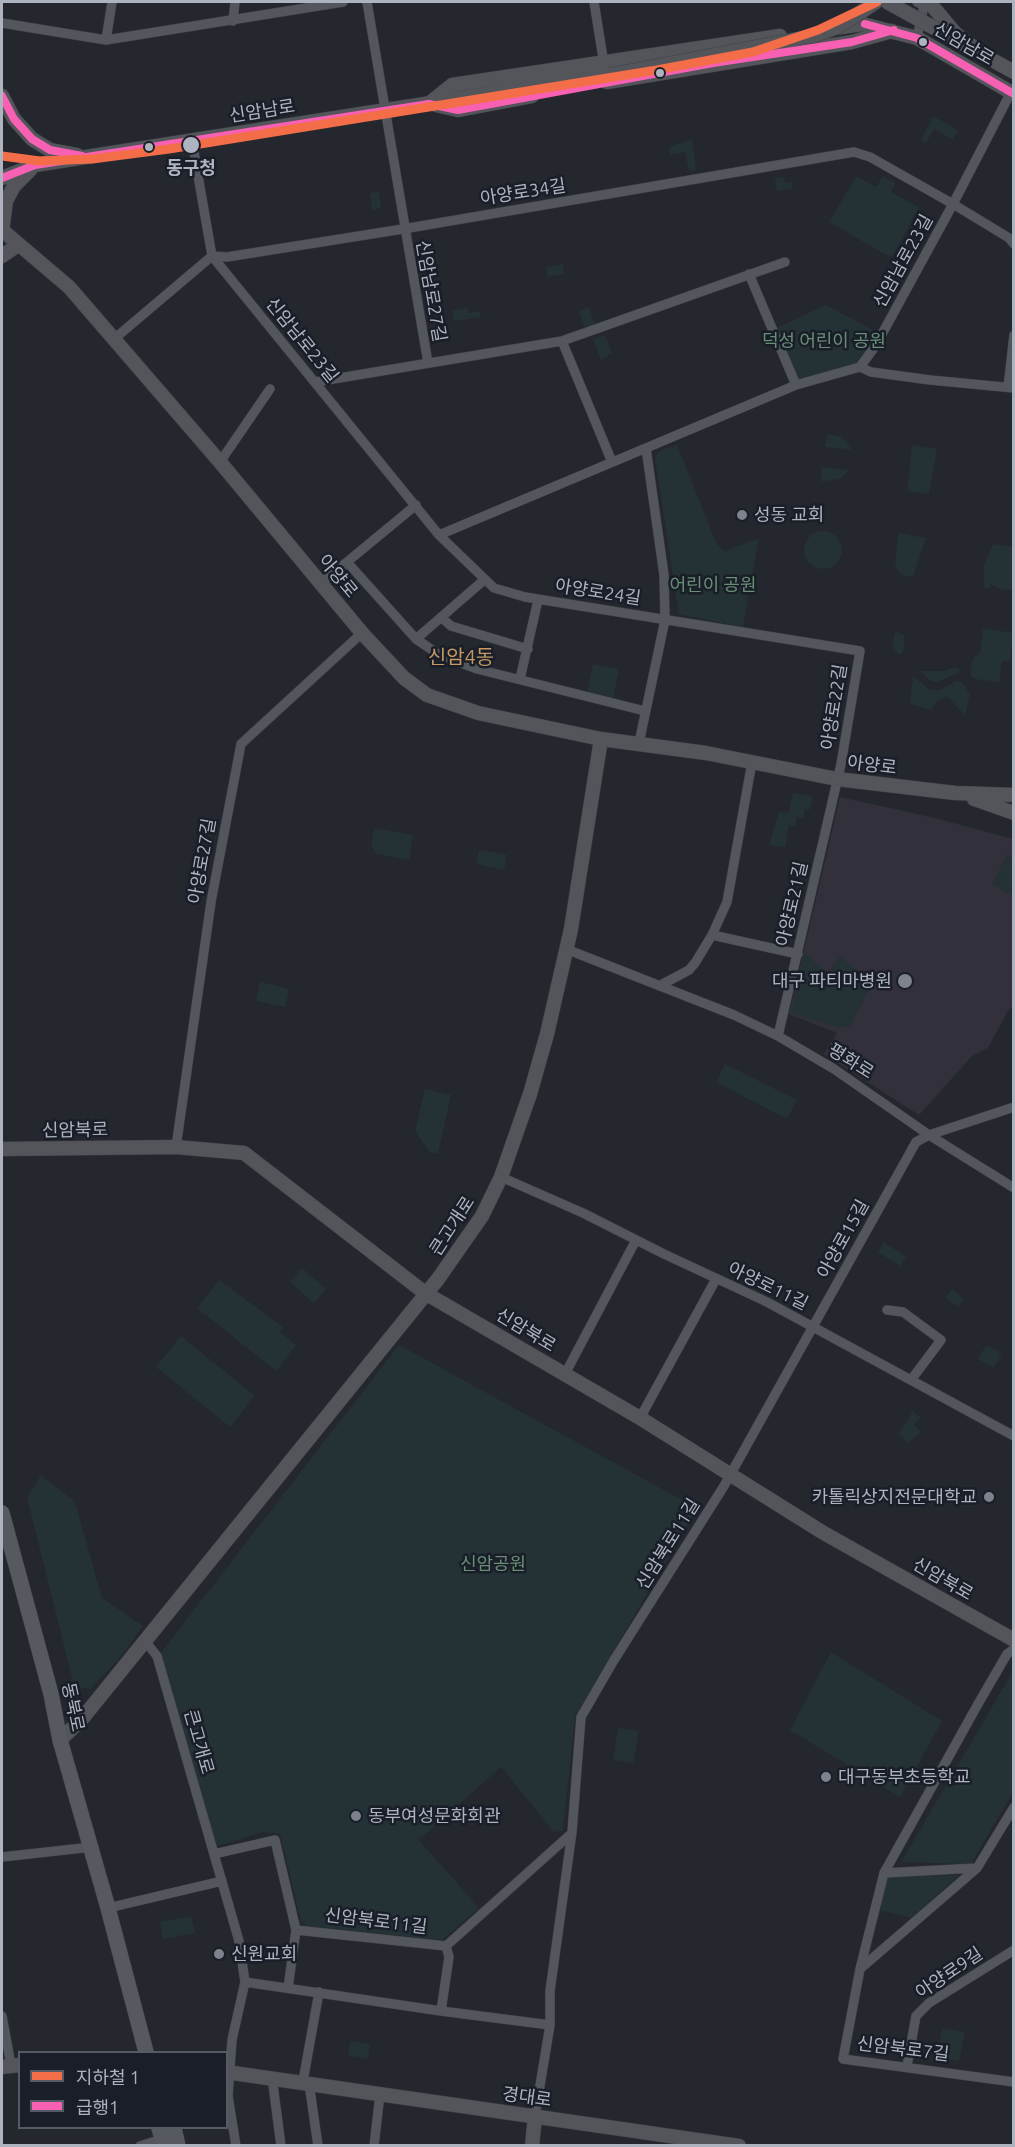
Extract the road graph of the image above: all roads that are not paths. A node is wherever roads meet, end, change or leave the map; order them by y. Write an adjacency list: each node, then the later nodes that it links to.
1 (112, 2): 14 (street)
2 (235, 2): 10 (street)
3 (343, 2): 10 (street)
4 (367, 2): 21 (street, 신암남로27길)
5 (594, 2): 16 (street)
6 (876, 2): 20 (main road, 신암남로, bridge)
7 (887, 2): 15 (main road, bridge)
8 (917, 2): 13 (street)
9 (929, 2): 15 (main road, bridge)
10 (233, 21): 14 (street)
11 (2, 22): 14 (street)
12 (894, 30): 13 (main road, 신암남로); 16 (main road, 신암남로); 20 (main road)
13 (917, 38): 18 (main road, 신암남로)
14 (106, 40)
15 (984, 56): 17 (main road)
16 (604, 64): 20 (main road, 신암남로)
17 (1014, 72)
18 (1012, 93): 26 (street, 신암남로23길)
19 (2, 96): 23 (main road)
20 (429, 104): 21 (main road, 신암남로)
21 (386, 110): 22 (main road, 신암남로); 27 (street, 신암남로27길)
22 (192, 141): 23 (main road, 신암남로); 32 (street, 신암남로23길)
23 (88, 158): 24 (main road, 신암남로)
24 (35, 165): 25 (main road, 신암남로); 28 (main road)
25 (2, 178)
26 (953, 204): 27 (street, 아양로34길); 29 (street); 39 (street, 신암남로23길)
27 (403, 229): 32 (street, 아양로34길); 38 (street, 신암남로27길)
28 (2, 231): 30 (main road, 아양로)
29 (1014, 244)
30 (18, 245): 31 (main road); 36 (main road, 아양로)
31 (2, 256)
32 (212, 256): 36 (street); 40 (street, 신암남로23길)
33 (785, 262): 34 (street, 신암남로27길)
34 (749, 274): 37 (street, 신암남로27길); 41 (street)
35 (1014, 335): 42 (street)
36 (114, 339): 45 (main road, 아양로)
37 (562, 341): 38 (street, 신암남로27길); 46 (street)
38 (428, 363): 40 (street)
39 (860, 368): 41 (street); 42 (street)
40 (315, 382): 47 (street, 신암남로23길)
41 (796, 385): 44 (street)
42 (1011, 387)
43 (270, 389): 45 (street)
44 (646, 448): 46 (street); 55 (street, 아양로24길)
45 (220, 462): 51 (main road, 아양로)
46 (612, 462): 48 (street)
47 (416, 505): 48 (street, 신암남로23길); 49 (street)
48 (440, 535): 50 (street, 신암남로23길)
49 (347, 562): 51 (street); 58 (street)
50 (484, 580): 52 (street, 신암남로23길); 54 (street)
51 (321, 583): 56 (main road, 아양로)
52 (525, 597): 53 (street, 아양로24길)
53 (538, 600): 55 (street, 아양로24길); 59 (street)
54 (441, 617): 58 (street); 59 (street)
55 (665, 620): 57 (street, 아양로24길); 61 (street, 아양로24길)
56 (362, 633): 62 (main road, 아양로); 78 (street, 아양로27길)
57 (778, 638): 65 (street, 아양로22길)
58 (417, 639): 60 (street)
59 (528, 649): 60 (street)
60 (520, 679): 61 (street)
61 (645, 711): 63 (street, 아양로24길)
62 (601, 739): 63 (main road, 아양로); 72 (main road, 큰고개로)
63 (639, 743): 64 (main road, 아양로)
64 (752, 762): 65 (main road, 아양로); 71 (street)
65 (837, 778): 66 (main road, 아양로); 73 (street, 아양로21길)
66 (955, 793): 67 (main road, 아양로); 70 (main road)
67 (988, 795): 68 (main road); 69 (main road)
68 (1014, 795)
69 (1014, 802)
70 (1014, 813)
71 (712, 935): 73 (street); 74 (street)
72 (566, 949): 74 (street, 평화로); 80 (main road, 큰고개로)
73 (798, 954): 75 (street, 아양로21길)
74 (659, 986): 75 (street, 평화로)
75 (778, 1036): 77 (street, 평화로)
76 (1014, 1107): 77 (street, 아양로15길)
77 (929, 1135): 81 (street, 평화로); 86 (street, 아양로15길)
78 (176, 1147): 79 (main road, 신암북로); 84 (main road, 신암북로)
79 (2, 1149)
80 (501, 1177): 82 (street, 아양로11길); 84 (main road, 큰고개로)
81 (1014, 1188)
82 (636, 1240): 83 (street, 아양로11길); 87 (street)
83 (716, 1279): 86 (street, 아양로11길); 89 (street)
84 (425, 1293): 87 (main road, 신암북로); 95 (main road, 큰고개로)
85 (887, 1310): 88 (street)
86 (814, 1326): 88 (street, 아양로11길); 91 (street, 아양로15길)
87 (564, 1374): 89 (main road, 신암북로)
88 (911, 1380): 90 (street, 아양로11길)
89 (640, 1418): 91 (main road, 신암북로)
90 (1014, 1436)
91 (729, 1473): 94 (main road, 신암북로); 99 (street, 신암북로11길)
92 (2, 1513): 93 (main road, 동북로)
93 (8, 1560): 97 (main road, 동북로)
94 (1014, 1640)
95 (145, 1641): 97 (main road, 큰고개로); 101 (street, 큰고개로)
96 (1014, 1649): 104 (street, 신암북로7길)
97 (60, 1740): 100 (main road, 동북로)
98 (1014, 1806): 103 (street)
99 (572, 1832): 108 (street, 신암북로11길); 116 (street, 신암북로11길)
100 (92, 1847): 102 (street); 106 (main road, 동북로)
101 (214, 1854): 105 (street); 107 (street)
102 (2, 1857)
103 (977, 1868): 104 (street); 110 (street)
104 (884, 1873): 110 (street, 신암북로7길)
105 (222, 1881): 106 (street); 111 (street)
106 (108, 1908): 117 (main road, 동북로)
107 (296, 1930): 108 (street, 신암북로11길); 112 (street)
108 (446, 1946): 114 (street)
109 (1014, 1950): 119 (street, 아양로9길)
110 (860, 1969): 119 (street, 신암북로7길)
111 (245, 1982): 112 (street); 120 (street)
112 (288, 1988): 113 (street)
113 (320, 1992): 114 (street); 122 (street)
114 (441, 2011): 116 (street)
115 (2, 2016): 118 (street)
116 (550, 2025): 125 (street, 신암북로11길)
117 (146, 2051)
118 (11, 2066)
119 (907, 2066): 123 (street, 신암북로7길)
120 (228, 2072): 121 (main road, 경대로); 130 (street)
121 (272, 2077): 122 (main road, 경대로); 131 (street)
122 (306, 2082): 124 (main road, 경대로); 132 (street)
123 (1014, 2082)
124 (380, 2094): 125 (main road, 경대로); 133 (street)
125 (535, 2116): 134 (main road); 135 (main road, 경대로)
126 (174, 2129): 129 (main road)
127 (161, 2137): 128 (street)
128 (140, 2145)
129 (178, 2145)
130 (236, 2145)
131 (281, 2145)
132 (318, 2145)
133 (374, 2145)
134 (532, 2145)
135 (739, 2145)

